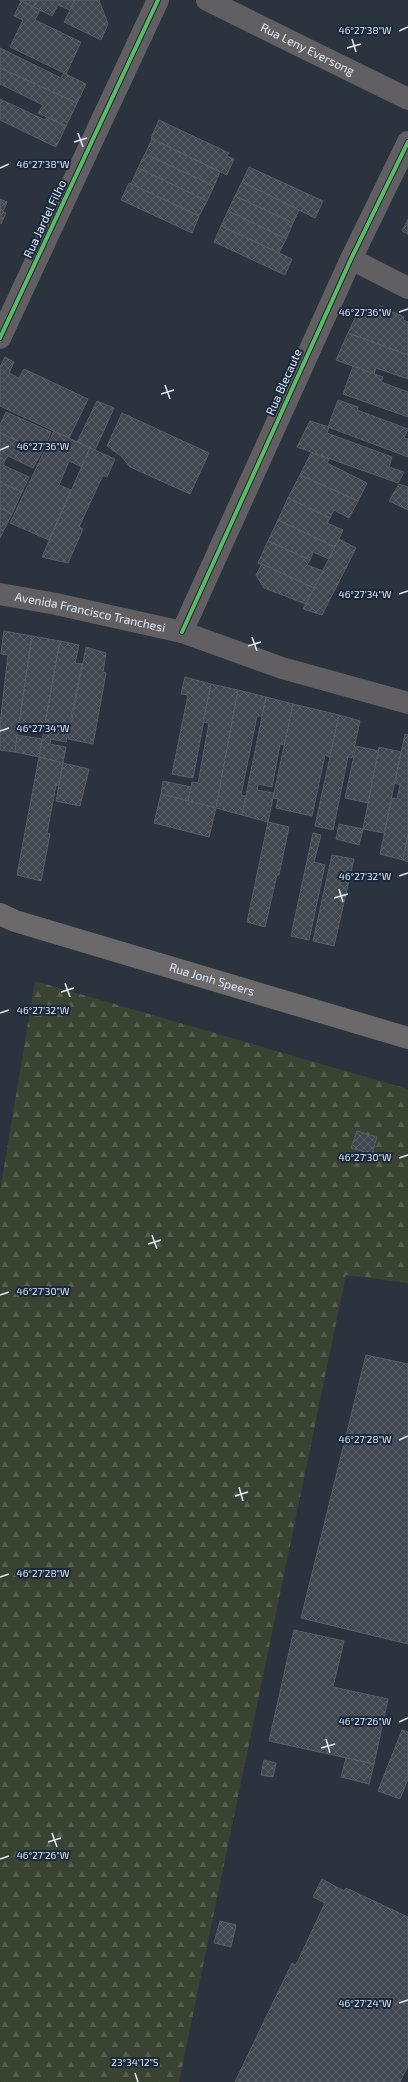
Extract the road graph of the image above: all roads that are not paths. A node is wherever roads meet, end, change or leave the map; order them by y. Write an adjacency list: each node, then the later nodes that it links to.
1 (158, 0): 7 (street, Rua Jardel Filho)
2 (207, 0): 3 (street, Rua Leny Eversong)
3 (408, 99)
4 (408, 142): 5 (street, Rua Blecaute)
5 (351, 259): 6 (street); 9 (street, Rua Blecaute)
6 (408, 288)
7 (0, 338)
8 (0, 594): 9 (street, Avenida Francisco Tranchesi)
9 (182, 632): 10 (street, Avenida Francisco Tranchesi)
10 (408, 703)
11 (5, 920): 12 (main road, Rua Jonh Speers)
12 (408, 1038)

